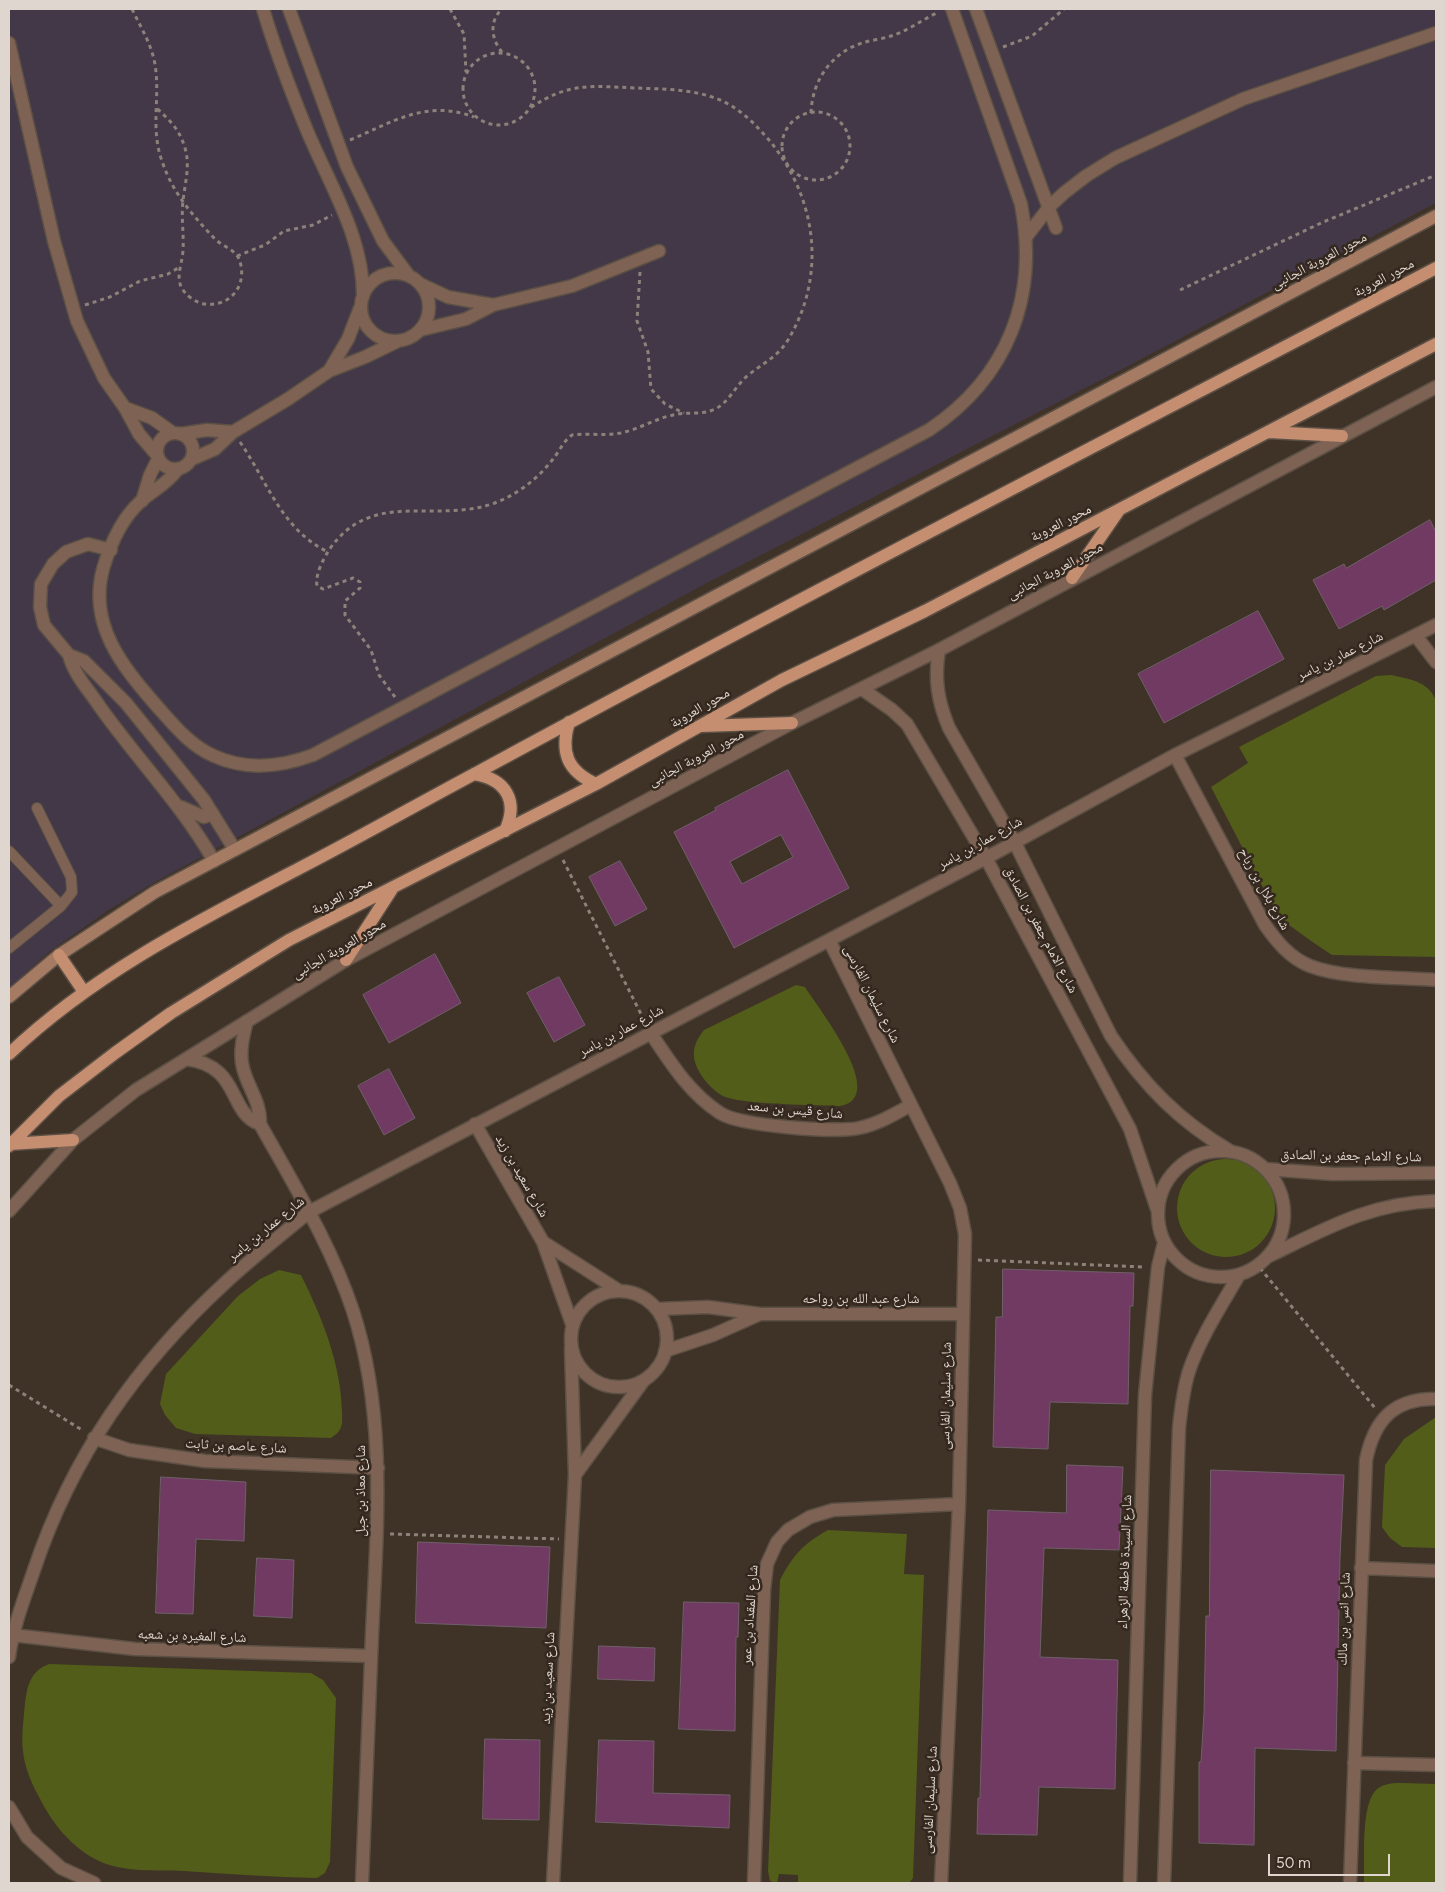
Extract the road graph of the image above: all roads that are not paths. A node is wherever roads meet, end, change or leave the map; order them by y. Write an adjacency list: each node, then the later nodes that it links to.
1 (263, 9): 15 (street)
2 (289, 9): 13 (street)
3 (952, 9): 10 (street)
4 (976, 9): 7 (street)
5 (1436, 33): 7 (street)
6 (9, 43): 22 (street)
7 (1050, 206): 9 (street); 10 (street)
8 (1436, 216): 51 (street, محور العروبة الجانبى)
9 (1056, 228)
10 (1026, 237): 32 (street)
11 (660, 251): 16 (street)
12 (1436, 268): 40 (main road, محور العروبة)
13 (409, 276): 14 (street); 15 (street)
14 (420, 284): 16 (street); 17 (street)
15 (362, 301): 18 (street); 20 (street)
16 (494, 305): 17 (street)
17 (420, 330): 18 (street)
18 (398, 341): 20 (street)
19 (1436, 344): 24 (main road, محور العروبة)
20 (329, 370): 23 (street)
21 (1436, 387): 26 (street, محور العروبة الجانبى)
22 (125, 408): 25 (street); 27 (street)
23 (233, 432): 25 (street); 28 (street)
24 (1269, 432): 26 (main road); 31 (main road, محور العروبة)
25 (177, 434): 27 (street); 28 (street)
26 (1342, 436): 33 (street, محور العروبة الجانبى)
27 (158, 457): 29 (street); 30 (street)
28 (192, 459): 29 (street)
29 (178, 469): 30 (street)
30 (142, 501): 32 (street)
31 (1120, 509): 33 (main road); 42 (main road, محور العروبة)
32 (111, 550): 37 (street)
33 (1072, 578): 36 (street, محور العروبة الجانبى)
34 (1436, 625): 35 (street, شارع عمار بن ياسر)
35 (1416, 636): 38 (street); 43 (street, شارع عمار بن ياسر)
36 (939, 650): 39 (street, محور العروبة الجانبى); 50 (street, شارع الامام جعفر بن الصادق)
37 (70, 655): 46 (street); 48 (street)
38 (1436, 662)
39 (862, 689): 41 (street, محور العروبة الجانبى); 53 (street, شارع الامام جعفر بن الصادق)
40 (569, 722): 44 (main road, محور العروبة); 45 (main road)
41 (792, 723): 42 (main road); 60 (street, محور العروبة الجانبى)
42 (698, 726): 45 (main road, محور العروبة)
43 (1175, 754): 50 (street, شارع عمار بن ياسر); 61 (street, شارع بلال بن رباح)
44 (474, 774): 49 (main road); 62 (main road, محور العروبة)
45 (596, 784): 49 (main road, محور العروبة)
46 (179, 806): 48 (street); 54 (street)
47 (37, 808): 56 (lane)
48 (213, 814): 51 (street)
49 (505, 831): 55 (main road, محور العروبة)
50 (1014, 841): 53 (street, شارع عمار بن ياسر); 73 (street, شارع الامام جعفر بن الصادق)
51 (235, 850): 54 (street, محور العروبة الجانبى)
52 (9, 852): 56 (lane)
53 (986, 858): 57 (street, شارع عمار بن ياسر); 77 (street, شارع الامام جعفر بن الصادق)
54 (214, 861): 59 (street, محور العروبة الجانبى)
55 (393, 887): 60 (main road); 72 (main road, محور العروبة)
56 (61, 906): 58 (lane)
57 (829, 940): 65 (street, شارع عمار بن ياسر); 68 (street, شارع سليمان الفارسى)
58 (9, 948)
59 (59, 955): 62 (main road); 63 (street, محور العروبة الجانبى)
60 (346, 960): 64 (street, محور العروبة الجانبى)
61 (1436, 980)
62 (84, 992): 66 (main road, محور العروبة)
63 (9, 997)
64 (247, 1021): 67 (street, محور العروبة الجانبى); 69 (street, شارع معاذ بن جبل)
65 (650, 1032): 68 (street, شارع قيس بن سعد); 70 (street, شارع عمار بن ياسر)
66 (9, 1054)
67 (186, 1059): 69 (street, شارع معاذ بن جبل); 71 (street, محور العروبة الجانبى)
68 (912, 1105): 87 (street, شارع سليمان الفارسى)
69 (260, 1124): 79 (street, شارع معاذ بن جبل)
70 (475, 1124): 79 (street, شارع عمار بن ياسر); 80 (street, شارع سعيد بن زيد)
71 (73, 1140): 72 (main road); 78 (street, محور العروبة الجانبى)
72 (9, 1145)
73 (1230, 1151): 74 (street); 77 (street)
74 (1266, 1169): 75 (street, شارع الامام جعفر بن الصادق); 82 (street)
75 (1436, 1173)
76 (1436, 1200): 82 (street)
77 (1157, 1209): 81 (street)
78 (9, 1211)
79 (309, 1212): 93 (street, شارع عمار بن ياسر); 94 (street, شارع معاذ بن جبل)
80 (543, 1242): 84 (street, شارع سعيد بن زيد); 88 (street, شارع سعيد بن زيد)
81 (1164, 1243): 83 (street); 110 (street, شارع السيدة فاطمة الزهراء)
82 (1269, 1256): 83 (street)
83 (1239, 1275): 111 (street)
84 (618, 1290): 85 (street); 88 (street)
85 (657, 1309): 86 (street, شارع عبد الله بن رواحه); 90 (street)
86 (760, 1314): 87 (street, شارع عبد الله بن رواحه); 90 (street, شارع عبد الله بن رواحه)
87 (962, 1314): 96 (street, شارع سليمان الفارسى)
88 (572, 1324): 89 (street)
89 (571, 1348): 91 (street); 95 (street, شارع سعيد بن زيد)
90 (665, 1351): 91 (street)
91 (644, 1380): 95 (street)
92 (1436, 1399): 97 (street, شارع انس بن مالك)
93 (94, 1438): 94 (street, شارع عاصم بن ثابت); 99 (street, شارع عمار بن ياسر)
94 (378, 1468): 100 (street, شارع معاذ بن جبل)
95 (576, 1475): 107 (street, شارع سعيد بن زيد)
96 (959, 1504): 108 (street, شارع المقداد بن عمر); 109 (street, شارع سليمان الفارسى)
97 (1361, 1568): 98 (street); 102 (street, شارع انس بن مالك)
98 (1436, 1571)
99 (12, 1635): 100 (street, شارع المغيره بن شعبه); 101 (street, شارع عمار بن ياسر)
100 (371, 1656): 106 (street, شارع معاذ بن جبل)
101 (9, 1657)
102 (1354, 1763): 103 (street); 112 (street, شارع انس بن مالك)
103 (1436, 1765)
104 (9, 1807): 105 (street)
105 (94, 1883)
106 (362, 1883)
107 (553, 1883)
108 (754, 1883)
109 (941, 1883)
110 (1130, 1883)
111 (1164, 1883)
112 (1350, 1883)

